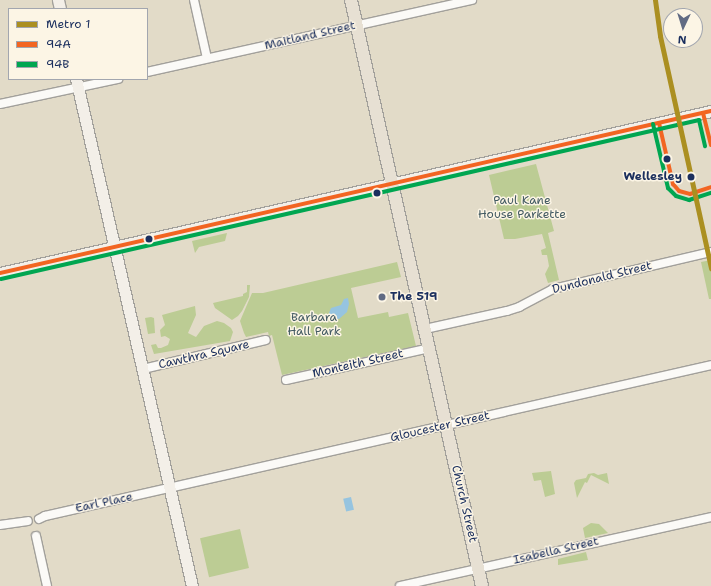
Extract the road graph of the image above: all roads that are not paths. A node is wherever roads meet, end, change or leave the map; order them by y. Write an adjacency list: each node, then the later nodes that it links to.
1 (194, 0): 5 (street)
2 (351, 0): 4 (main road, Church Street)
3 (472, 0): 4 (street, Maitland Street)
4 (356, 25): 5 (street, Maitland Street); 11 (main road, Church Street)
5 (206, 58): 6 (street, Maitland Street)
6 (148, 72)
7 (108, 80): 8 (street)
8 (77, 83): 9 (street); 12 (street)
9 (0, 104)
10 (711, 111): 11 (street)
11 (392, 183): 12 (street); 15 (main road, Church Street)
12 (114, 247): 14 (street); 19 (street)
13 (711, 252): 15 (street, Dundonald Street)
14 (0, 273)
15 (426, 329): 17 (main road, Church Street)
16 (266, 340): 19 (street, Cawthra Square)
17 (430, 348): 20 (street, Monteith Street); 21 (main road, Church Street)
18 (711, 365): 21 (street, Gloucester Street)
19 (143, 369): 22 (street)
20 (286, 380)
21 (447, 425): 22 (street, Gloucester Street); 28 (main road, Church Street)
22 (169, 488): 24 (street, Earl Place); 30 (street)
23 (711, 517): 28 (street, Isabella Street)
24 (39, 519)
25 (28, 521): 26 (street)
26 (0, 525)
27 (36, 536): 29 (street)
28 (479, 568): 31 (street, Isabella Street); 32 (main road, Church Street)
29 (47, 586)
30 (192, 586)
31 (400, 586)
32 (482, 586)

